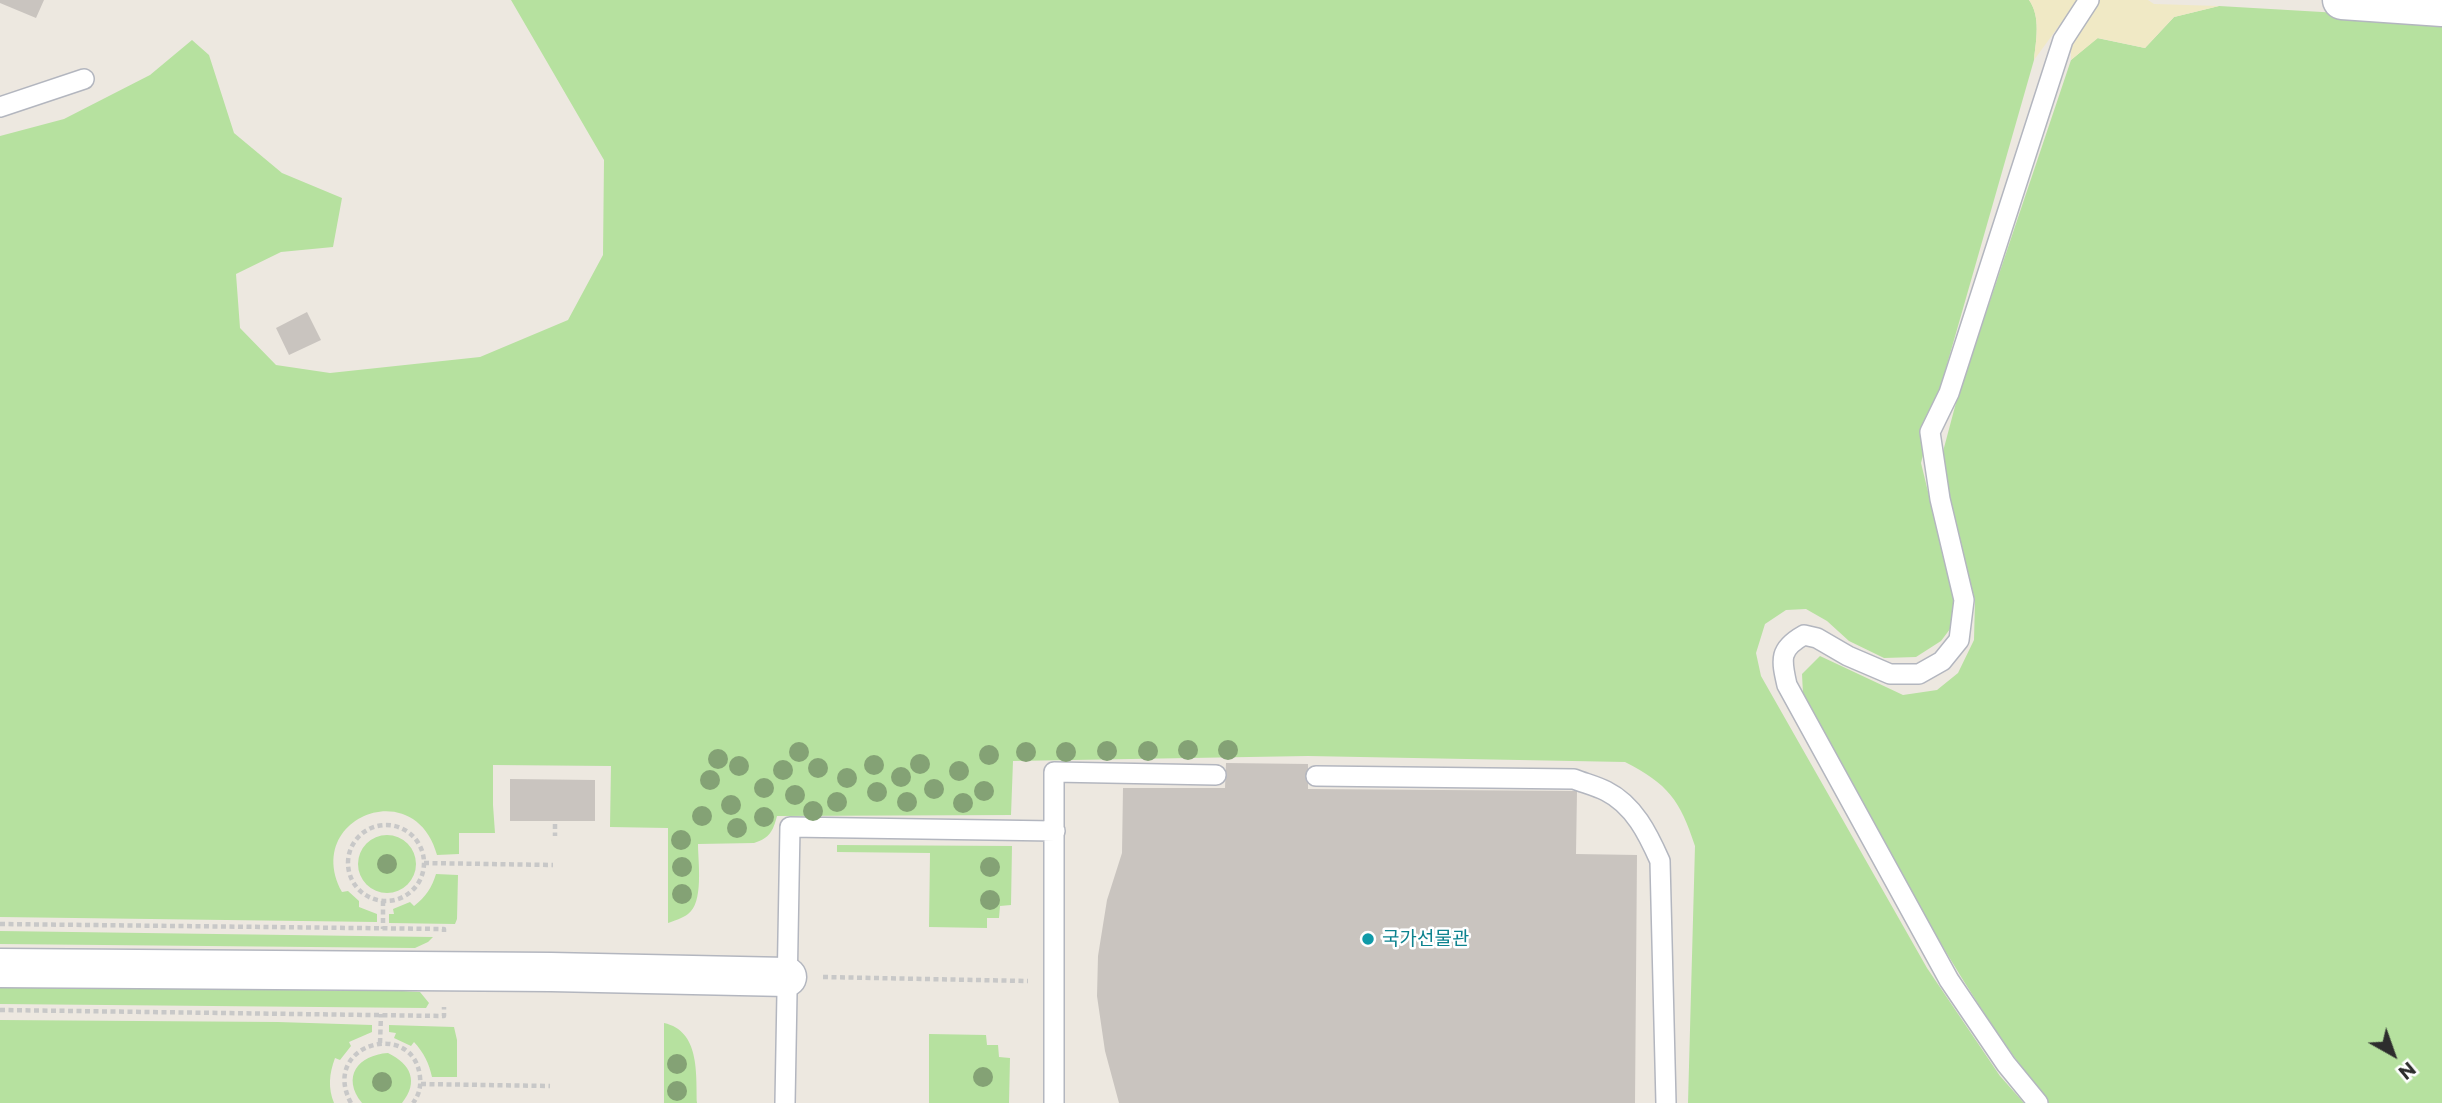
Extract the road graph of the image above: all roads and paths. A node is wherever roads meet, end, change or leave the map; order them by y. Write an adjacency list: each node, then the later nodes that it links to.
1 (2089, 0): 31 (lane)
2 (2342, 0): 3 (street)
3 (2442, 7)
4 (84, 79): 5 (lane)
5 (0, 107)
6 (1216, 775): 9 (lane)
7 (1316, 776): 30 (lane)
8 (555, 824): 10 (path)
9 (1055, 831): 18 (lane); 19 (lane)
10 (555, 836)
11 (424, 863): 12 (path); 13 (path); 13 (path)
12 (553, 865)
13 (383, 901): 15 (path)
14 (0, 924): 15 (path)
15 (383, 929): 16 (path)
16 (444, 929)
17 (0, 968): 18 (street)
18 (787, 977): 19 (path); 28 (lane)
19 (1055, 982): 29 (lane)
20 (0, 1010): 21 (path)
21 (381, 1014): 22 (path); 23 (path)
22 (444, 1016)
23 (380, 1043): 24 (path); 26 (path)
24 (421, 1084): 25 (path); 27 (path)
25 (550, 1086)
26 (351, 1103)
27 (413, 1103)
28 (785, 1103)
29 (1054, 1103)
30 (1665, 1103)
31 (2038, 1103)

